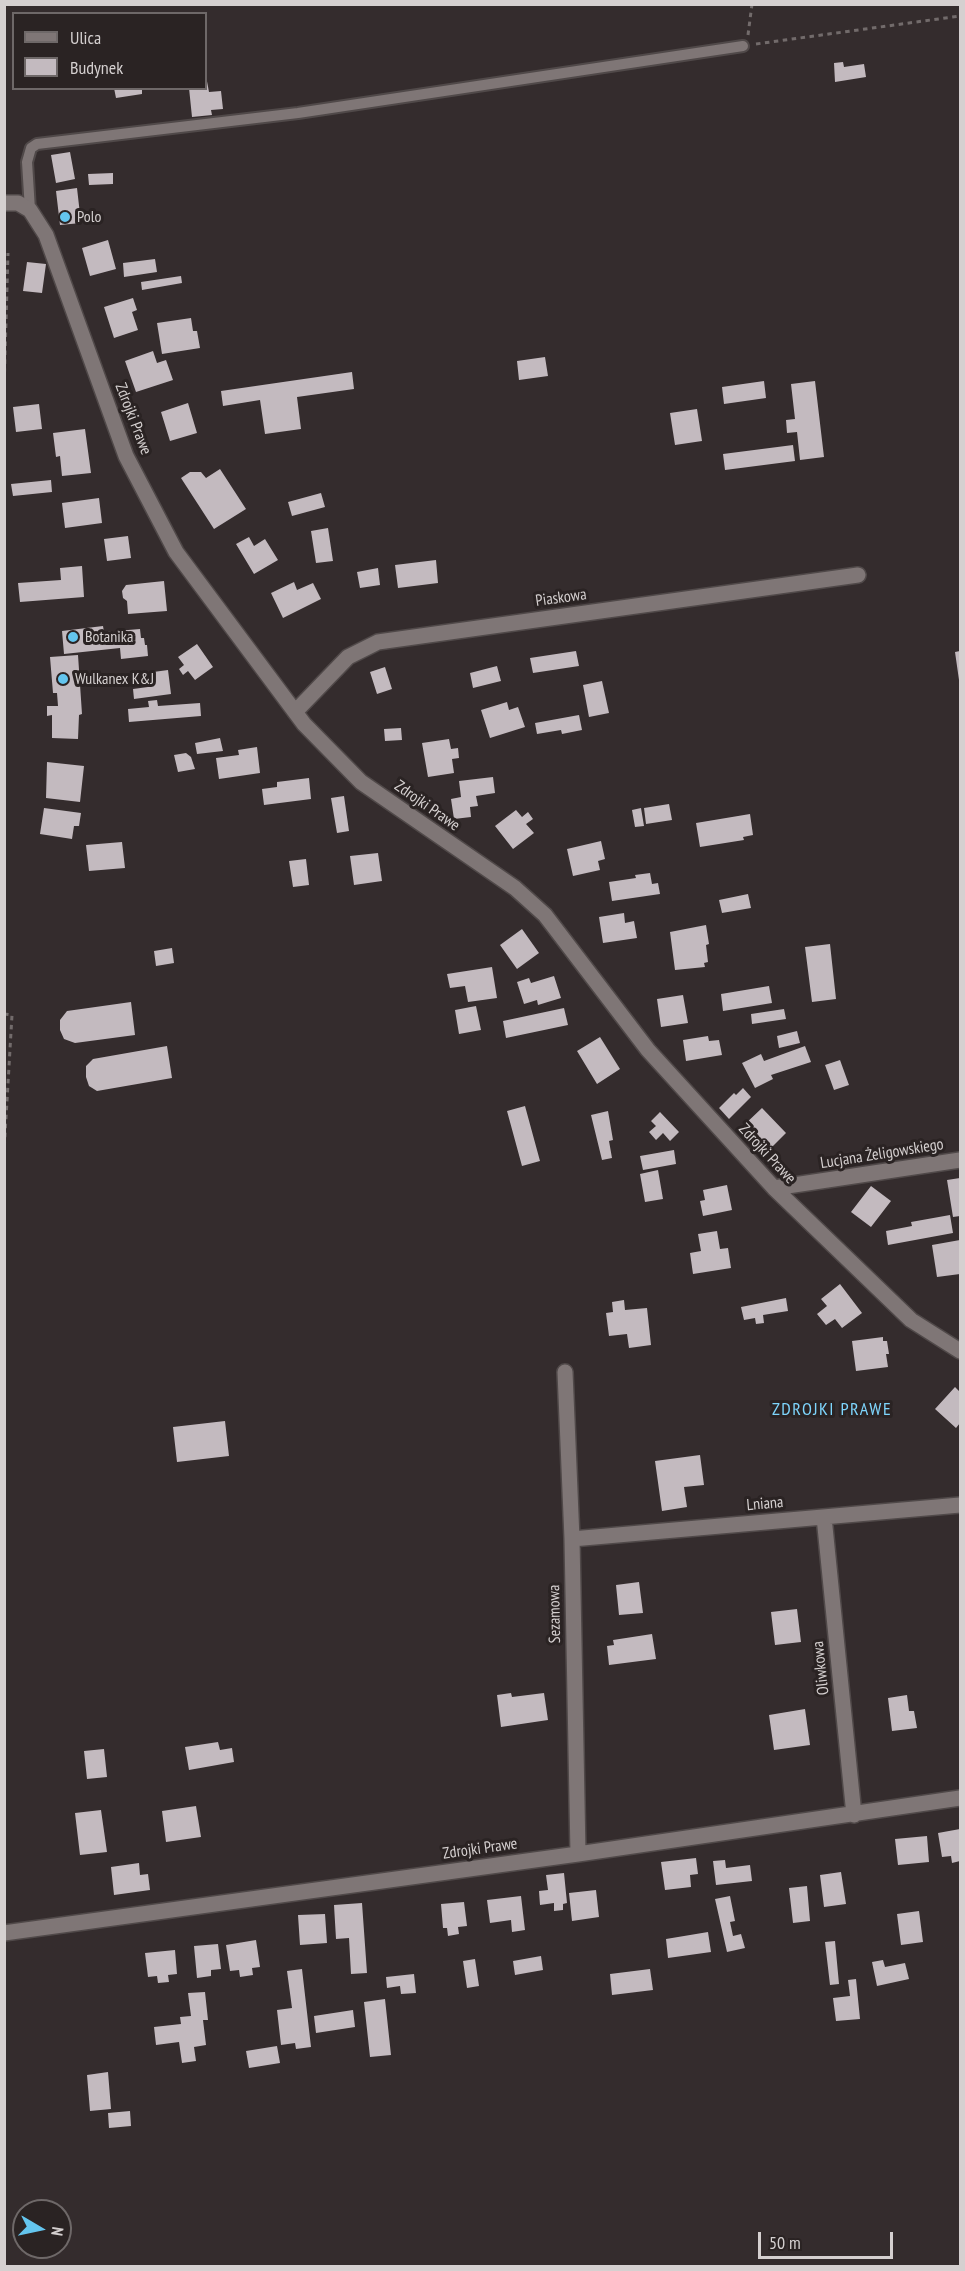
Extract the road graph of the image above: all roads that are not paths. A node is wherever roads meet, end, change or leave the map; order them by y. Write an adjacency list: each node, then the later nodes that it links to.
1 (743, 46): 3 (lane)
2 (4, 203): 3 (street)
3 (30, 210): 5 (street, Zdrojki Prawe)
4 (858, 575): 5 (street, Piaskowa)
5 (295, 712): 7 (street, Zdrojki Prawe)
6 (960, 1160): 7 (street, Lucjana Żeligowskiego)
7 (774, 1188): 8 (street, Zdrojki Prawe)
8 (960, 1351)
9 (565, 1372): 12 (street, Sezamowa)
10 (960, 1506): 11 (street, Lniana)
11 (824, 1517): 12 (street, Lniana); 14 (street, Oliwkowa)
12 (572, 1539): 15 (street, Sezamowa)
13 (960, 1798): 14 (street, Zdrojki Prawe)
14 (854, 1815): 15 (street, Zdrojki Prawe)
15 (578, 1854): 16 (street, Zdrojki Prawe)
16 (4, 1933)

